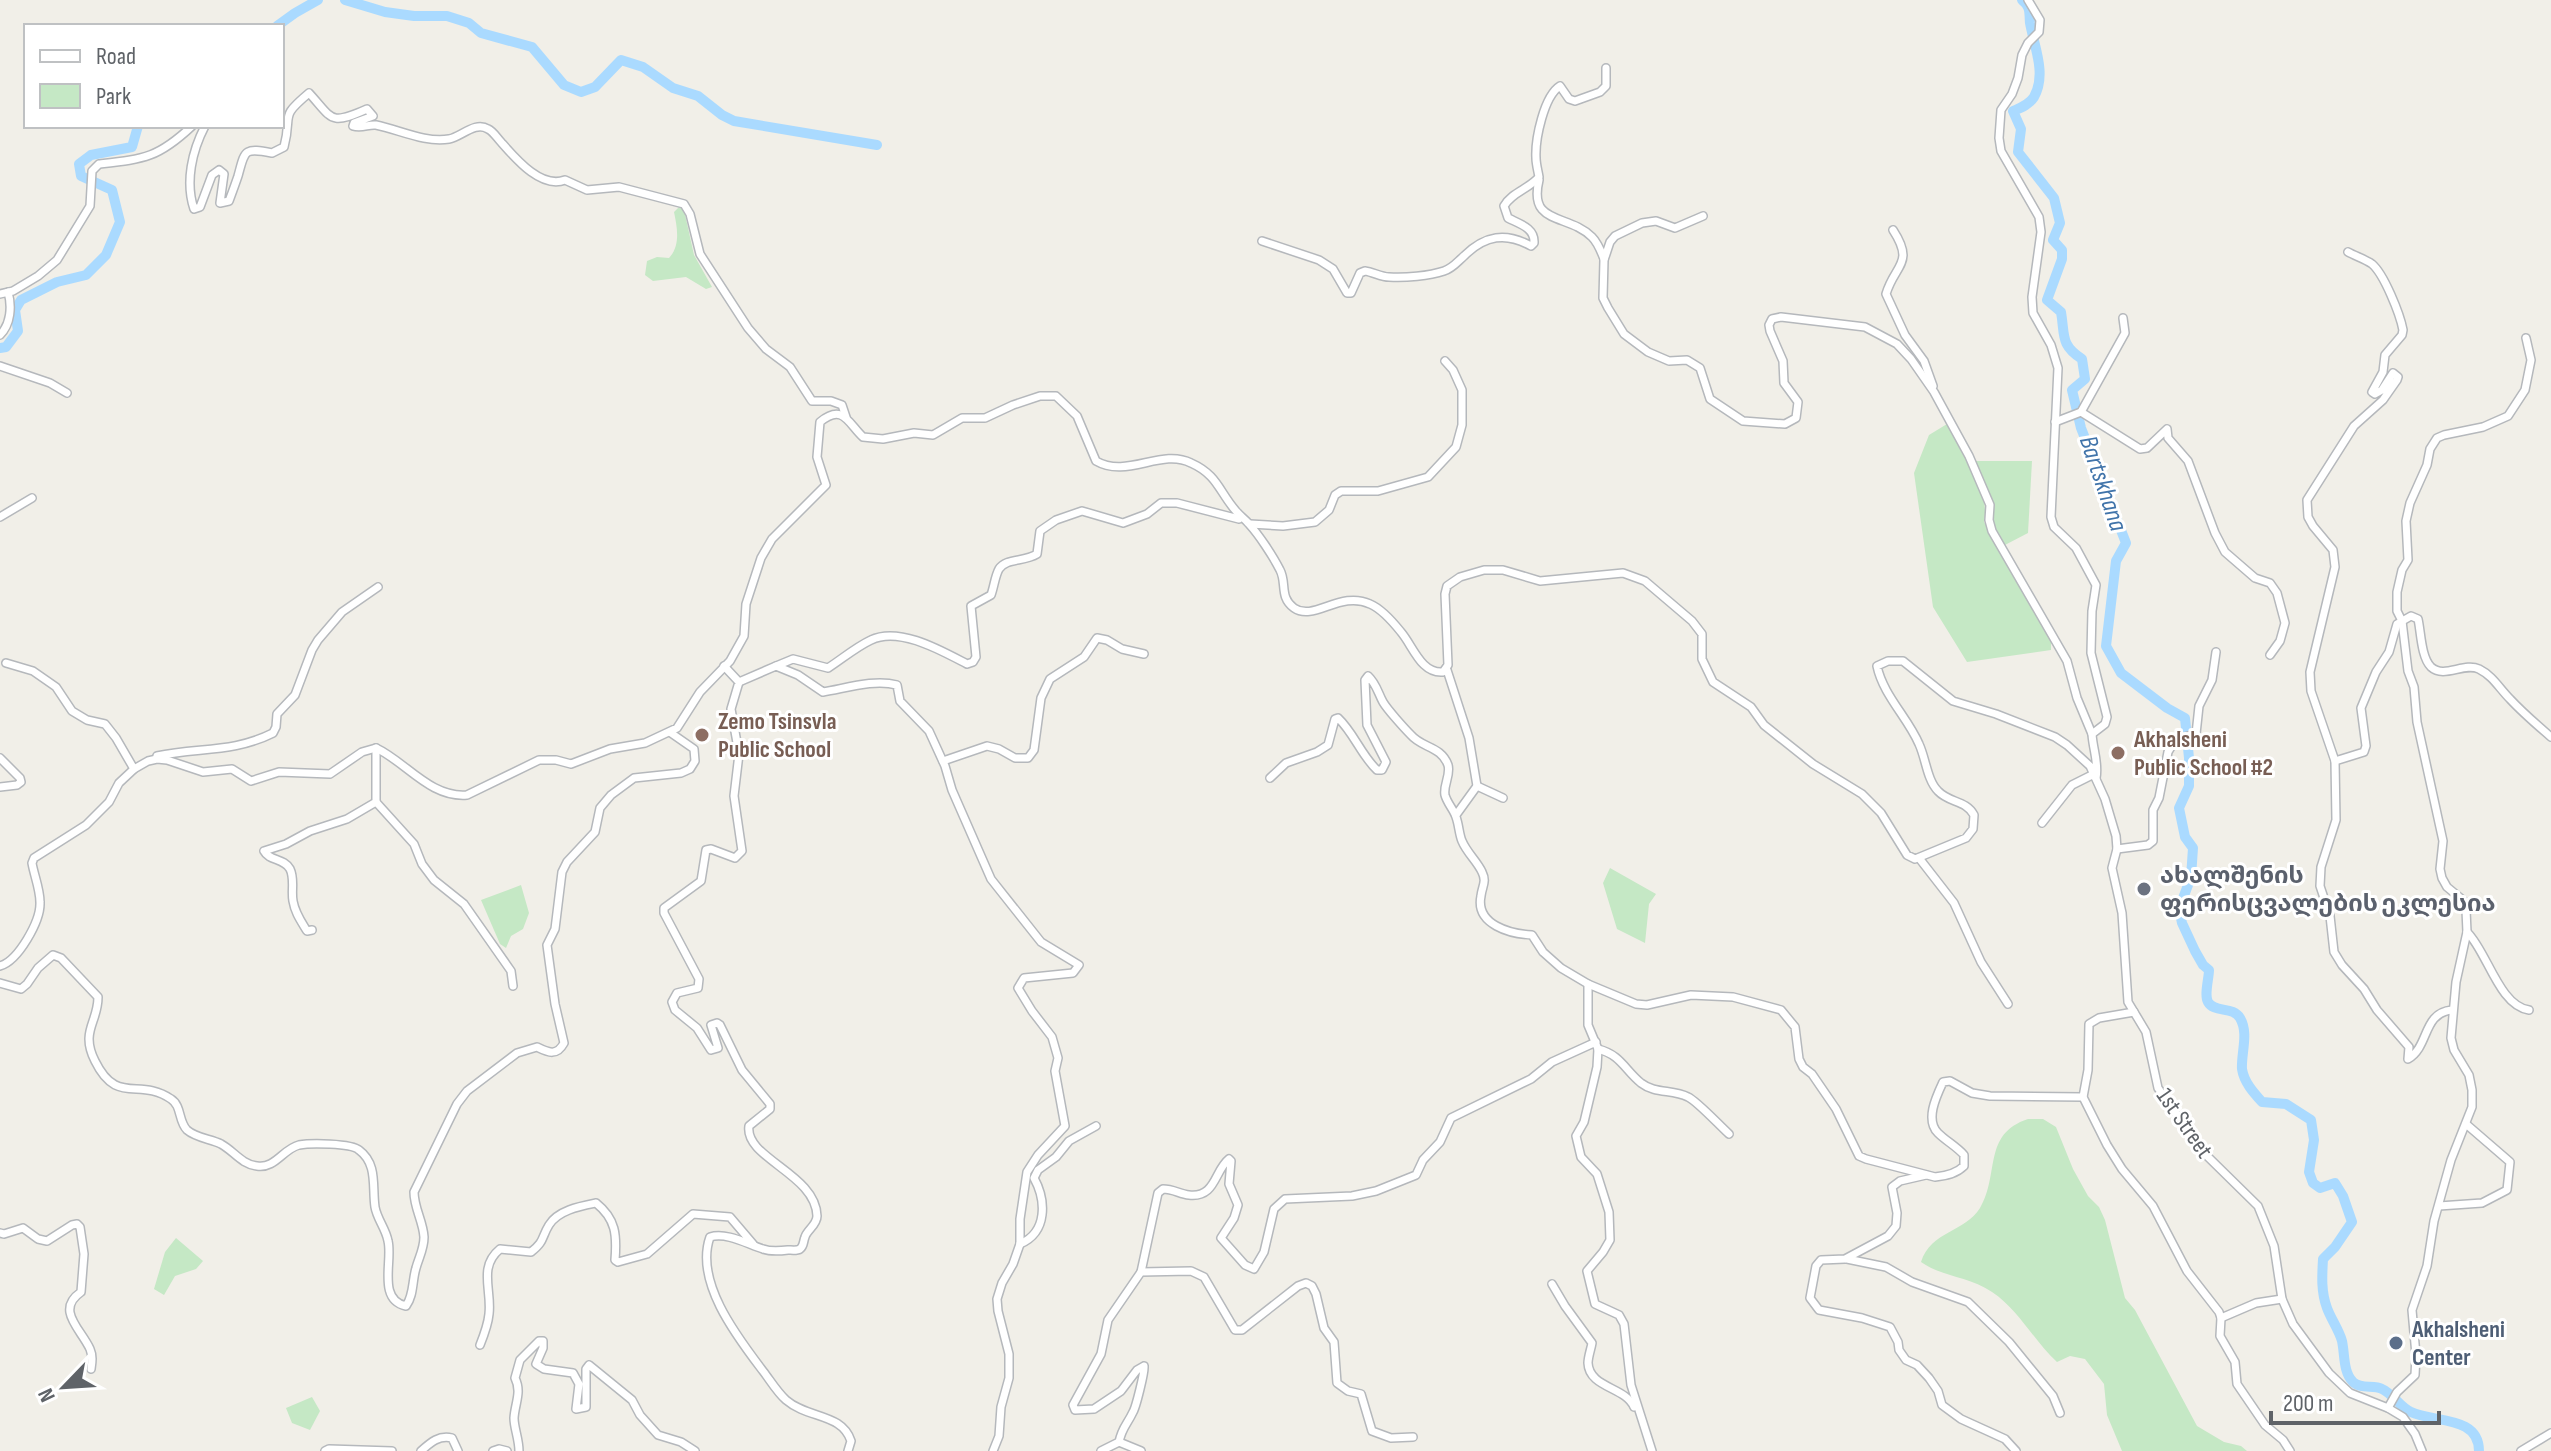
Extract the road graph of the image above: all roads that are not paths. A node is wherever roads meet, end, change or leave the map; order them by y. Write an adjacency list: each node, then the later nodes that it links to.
1 (2028, 0): 21 (street)
2 (1606, 68): 5 (street)
3 (190, 128): 11 (street)
4 (204, 128): 20 (street)
5 (1539, 177): 8 (street); 10 (street)
6 (1703, 216): 10 (street)
7 (1893, 230): 17 (street)
8 (1262, 241)
9 (2348, 252): 42 (street)
10 (1604, 260): 17 (street)
11 (4, 293): 13 (street)
12 (2123, 318): 19 (street)
13 (0, 335)
14 (2526, 338): 26 (street)
15 (1445, 361): 24 (street)
16 (0, 366): 18 (street)
17 (1934, 392): 36 (street)
18 (67, 393)
19 (2078, 413): 21 (street); 29 (street)
20 (846, 417): 24 (street); 31 (street)
21 (2055, 422): 36 (street)
22 (32, 498): 23 (street)
23 (0, 517)
24 (1250, 524): 32 (street); 33 (street)
25 (378, 587): 40 (street)
26 (2402, 621): 37 (street); 42 (street); 55 (street)
27 (2216, 652): 52 (street)
28 (1144, 654): 41 (street)
29 (2270, 655)
30 (6, 663): 43 (street)
31 (724, 666): 34 (street); 35 (street)
32 (776, 666): 34 (street); 41 (street)
33 (1447, 670): 46 (street); 53 (street)
34 (739, 682): 73 (street)
35 (671, 733): 38 (street); 57 (street)
36 (2092, 734): 44 (street)
37 (2551, 737)
38 (376, 748): 40 (street); 49 (street)
39 (0, 758): 47 (street)
40 (148, 761): 43 (street)
41 (943, 761): 72 (street)
42 (2335, 761): 61 (street)
43 (134, 769): 56 (street)
44 (2095, 776): 51 (street); 52 (street, 1st Street); 53 (street)
45 (1270, 778): 50 (street)
46 (1477, 786): 48 (street); 50 (street)
47 (0, 787)
48 (1503, 798)
49 (376, 802): 54 (street); 59 (street)
50 (1456, 815): 58 (street)
51 (2042, 823)
52 (2117, 849): 63 (street, 1st Street)
53 (1919, 858): 60 (street)
54 (312, 930)
55 (2467, 932): 61 (street); 62 (street)
56 (0, 966)
57 (0, 983)
58 (1588, 984): 64 (street); 69 (street)
59 (513, 986)
60 (2008, 1004)
61 (2452, 1010): 66 (street)
62 (2529, 1010)
63 (2134, 1012): 65 (street); 77 (street, 1st Street)
64 (1597, 1046): 68 (street); 75 (street); 83 (street)
65 (2083, 1097): 69 (street); 78 (street)
66 (2466, 1124): 70 (street); 70 (street)
67 (1096, 1126): 72 (street)
68 (1729, 1134)
69 (1928, 1175): 74 (street)
70 (2439, 1206): 81 (street)
71 (0, 1233): 80 (street)
72 (1020, 1244): 96 (street)
73 (754, 1246): 79 (street); 95 (street)
74 (1845, 1259): 82 (street); 100 (street)
75 (1141, 1272): 85 (street); 86 (street)
76 (1552, 1284): 83 (street)
77 (2282, 1299): 78 (street); 81 (street, 1st Street)
78 (2221, 1318): 101 (street)
79 (480, 1345)
80 (91, 1369)
81 (2388, 1406): 102 (street, 1st Street)
82 (2060, 1413)
83 (1643, 1420): 99 (street)
84 (2551, 1433): 103 (street)
85 (1413, 1437)
86 (1119, 1442): 97 (street); 98 (street)
87 (325, 1451): 88 (street)
88 (392, 1451)
89 (421, 1451): 90 (street)
90 (458, 1451)
91 (493, 1451): 92 (street)
92 (507, 1451)
93 (519, 1451): 94 (street)
94 (695, 1451)
95 (848, 1451)
96 (993, 1451)
97 (1101, 1451)
98 (1141, 1451)
99 (1652, 1451)
100 (2016, 1451)
101 (2290, 1451)
102 (2422, 1451)
103 (2521, 1451)

